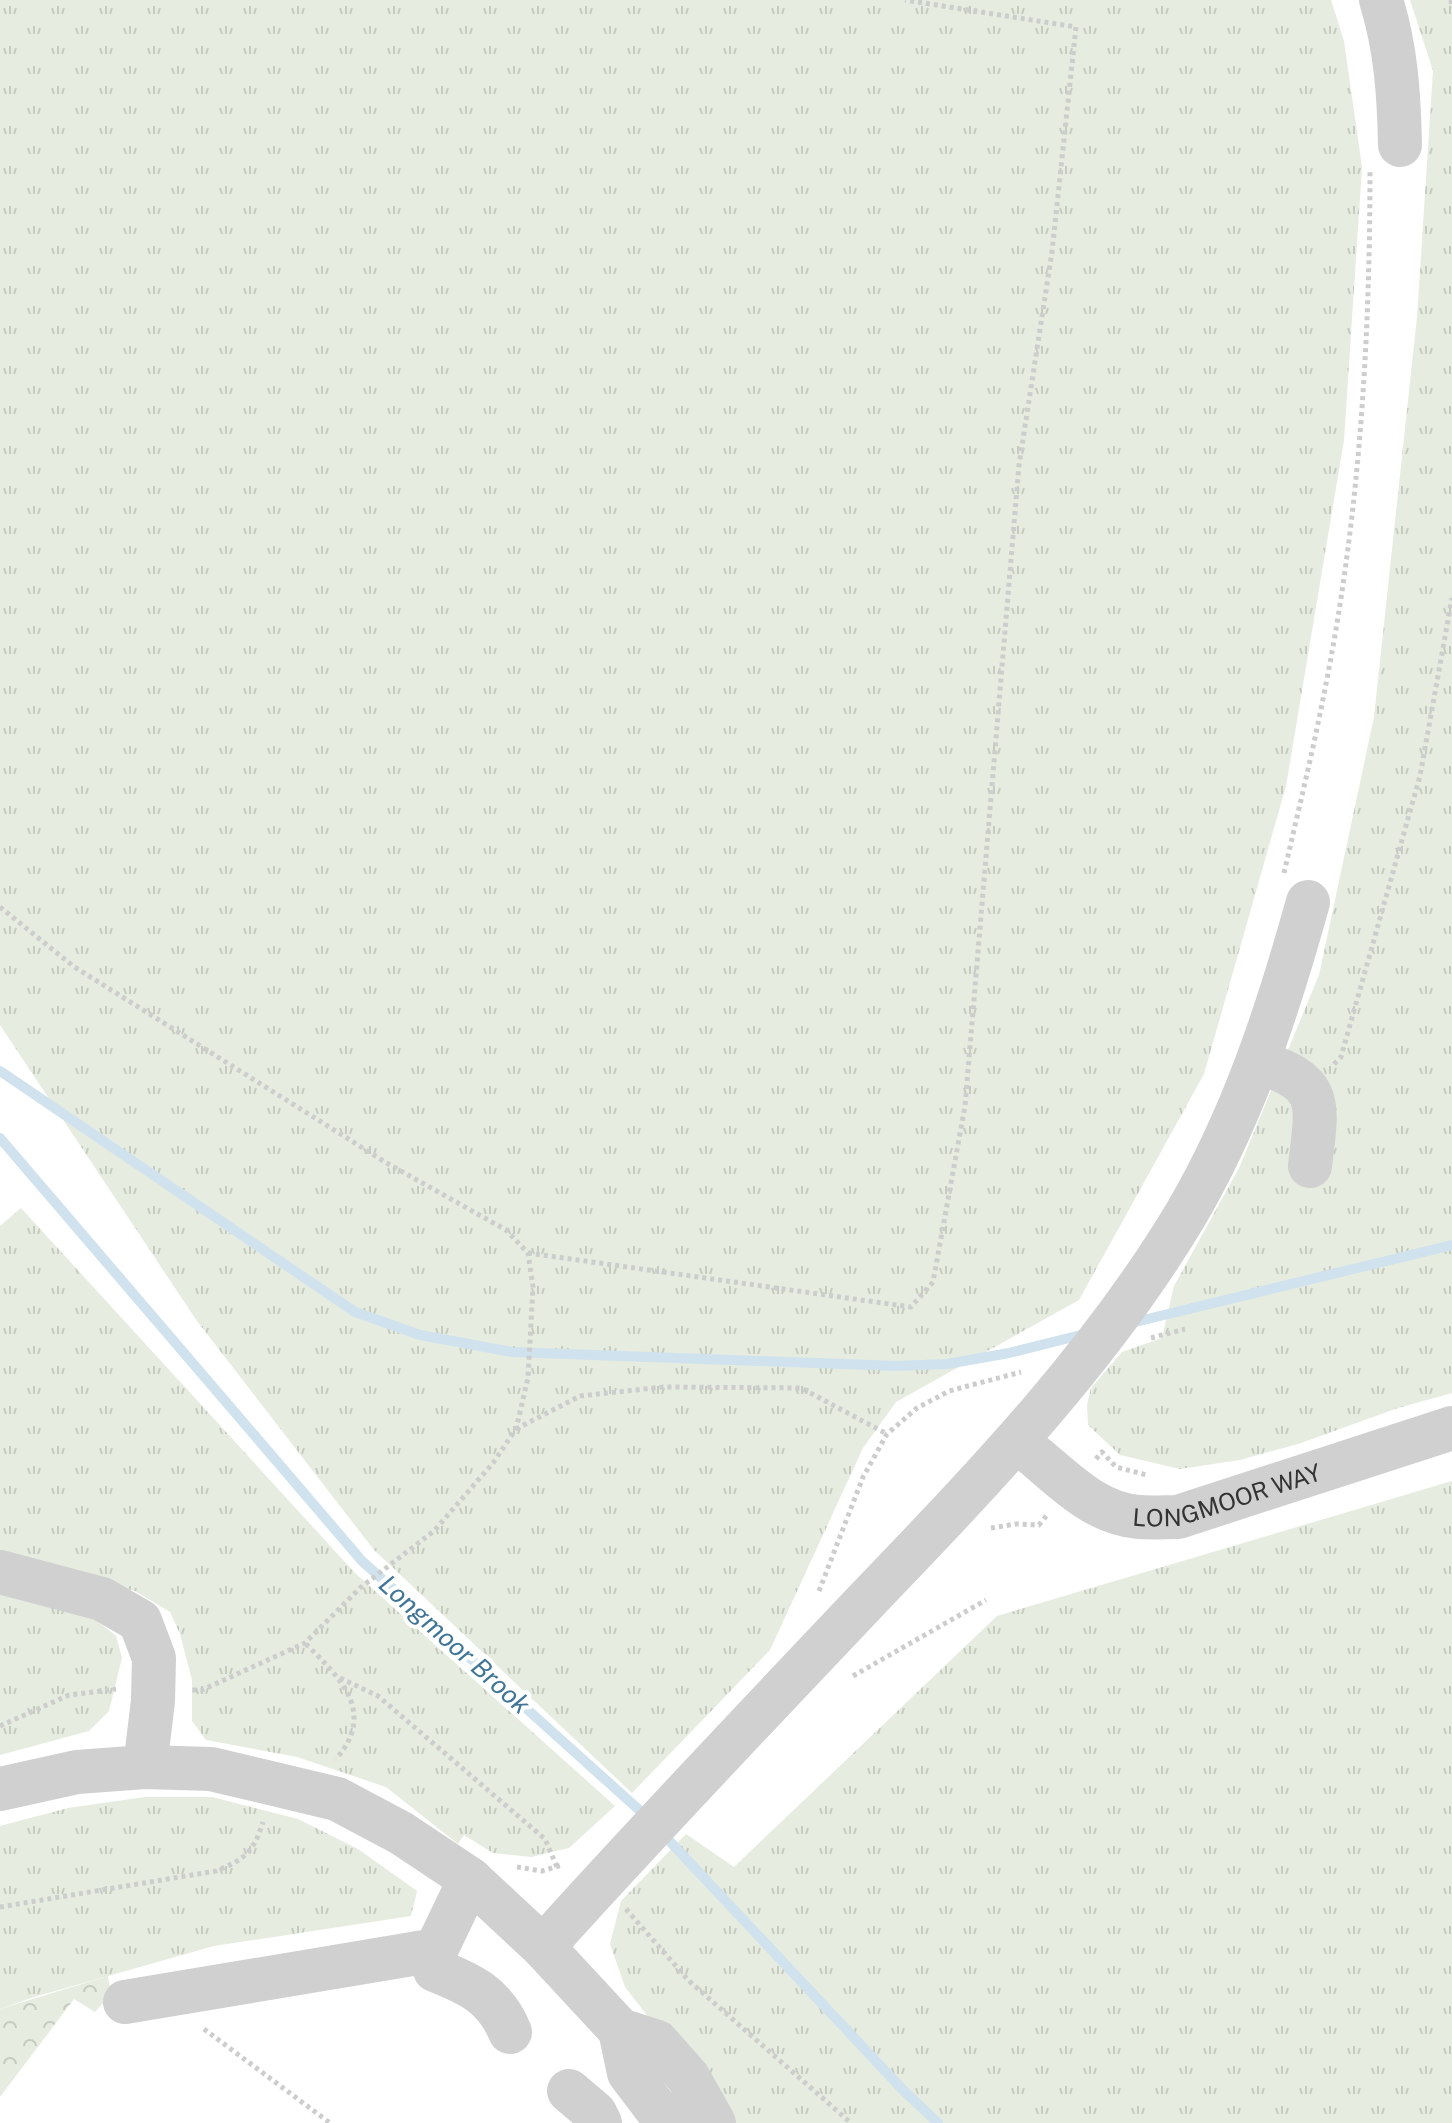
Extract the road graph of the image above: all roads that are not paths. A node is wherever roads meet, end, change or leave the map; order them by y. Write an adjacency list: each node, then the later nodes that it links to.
1 (1381, 0): 2 (street)
2 (1385, 151)
3 (1295, 891): 4 (street)
4 (1258, 1062): 5 (street); 7 (street)
5 (1310, 1166)
6 (1452, 1428): 7 (street, LONGMOOR WAY)
7 (1016, 1441): 12 (street)
8 (0, 1572): 9 (street)
9 (145, 1767): 10 (street); 11 (street)
10 (0, 1789)
11 (489, 1872): 12 (street); 13 (street)
12 (543, 1947): 15 (street)
13 (436, 1950): 14 (street); 16 (street)
14 (125, 2002)
15 (620, 2030): 19 (street); 20 (street)
16 (510, 2032)
17 (569, 2091): 18 (street)
18 (600, 2123)
19 (667, 2123)
20 (714, 2123)

